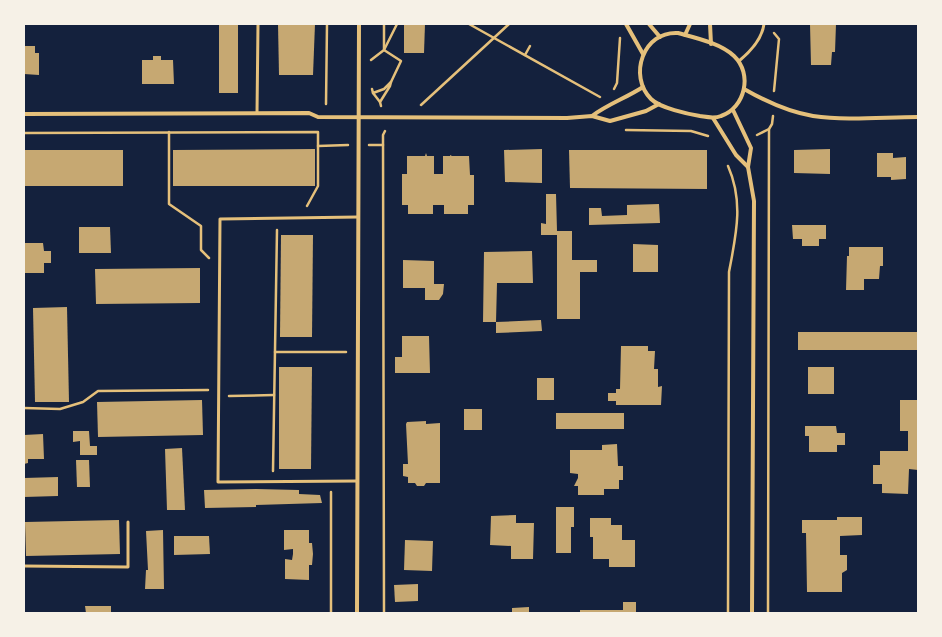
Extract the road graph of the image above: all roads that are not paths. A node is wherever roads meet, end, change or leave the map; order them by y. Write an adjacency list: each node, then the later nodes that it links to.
1 (258, 24): 17 (lane)
2 (359, 24): 20 (street)
3 (626, 24): 11 (street)
4 (649, 24): 9 (street)
5 (690, 24): 8 (street)
6 (710, 24): 10 (street)
7 (764, 24): 12 (lane)
8 (685, 35): 9 (street); 10 (street)
9 (660, 36): 11 (street)
10 (711, 44): 12 (street)
11 (643, 54): 13 (street)
12 (738, 61): 14 (street)
13 (643, 88): 15 (street); 19 (street)
14 (744, 89): 16 (street); 21 (street)
15 (659, 104): 19 (street); 22 (street)
16 (732, 110): 22 (street); 23 (street)
17 (257, 113): 18 (street); 20 (street)
18 (24, 114)
19 (592, 116): 20 (street)
20 (357, 117): 24 (street)
21 (918, 117)
22 (713, 118): 23 (street)
23 (748, 167): 29 (street)
24 (358, 217): 25 (street); 25 (lane)
25 (356, 481): 28 (street)
26 (128, 522): 27 (lane)
27 (24, 566)
28 (356, 613)
29 (752, 613)

